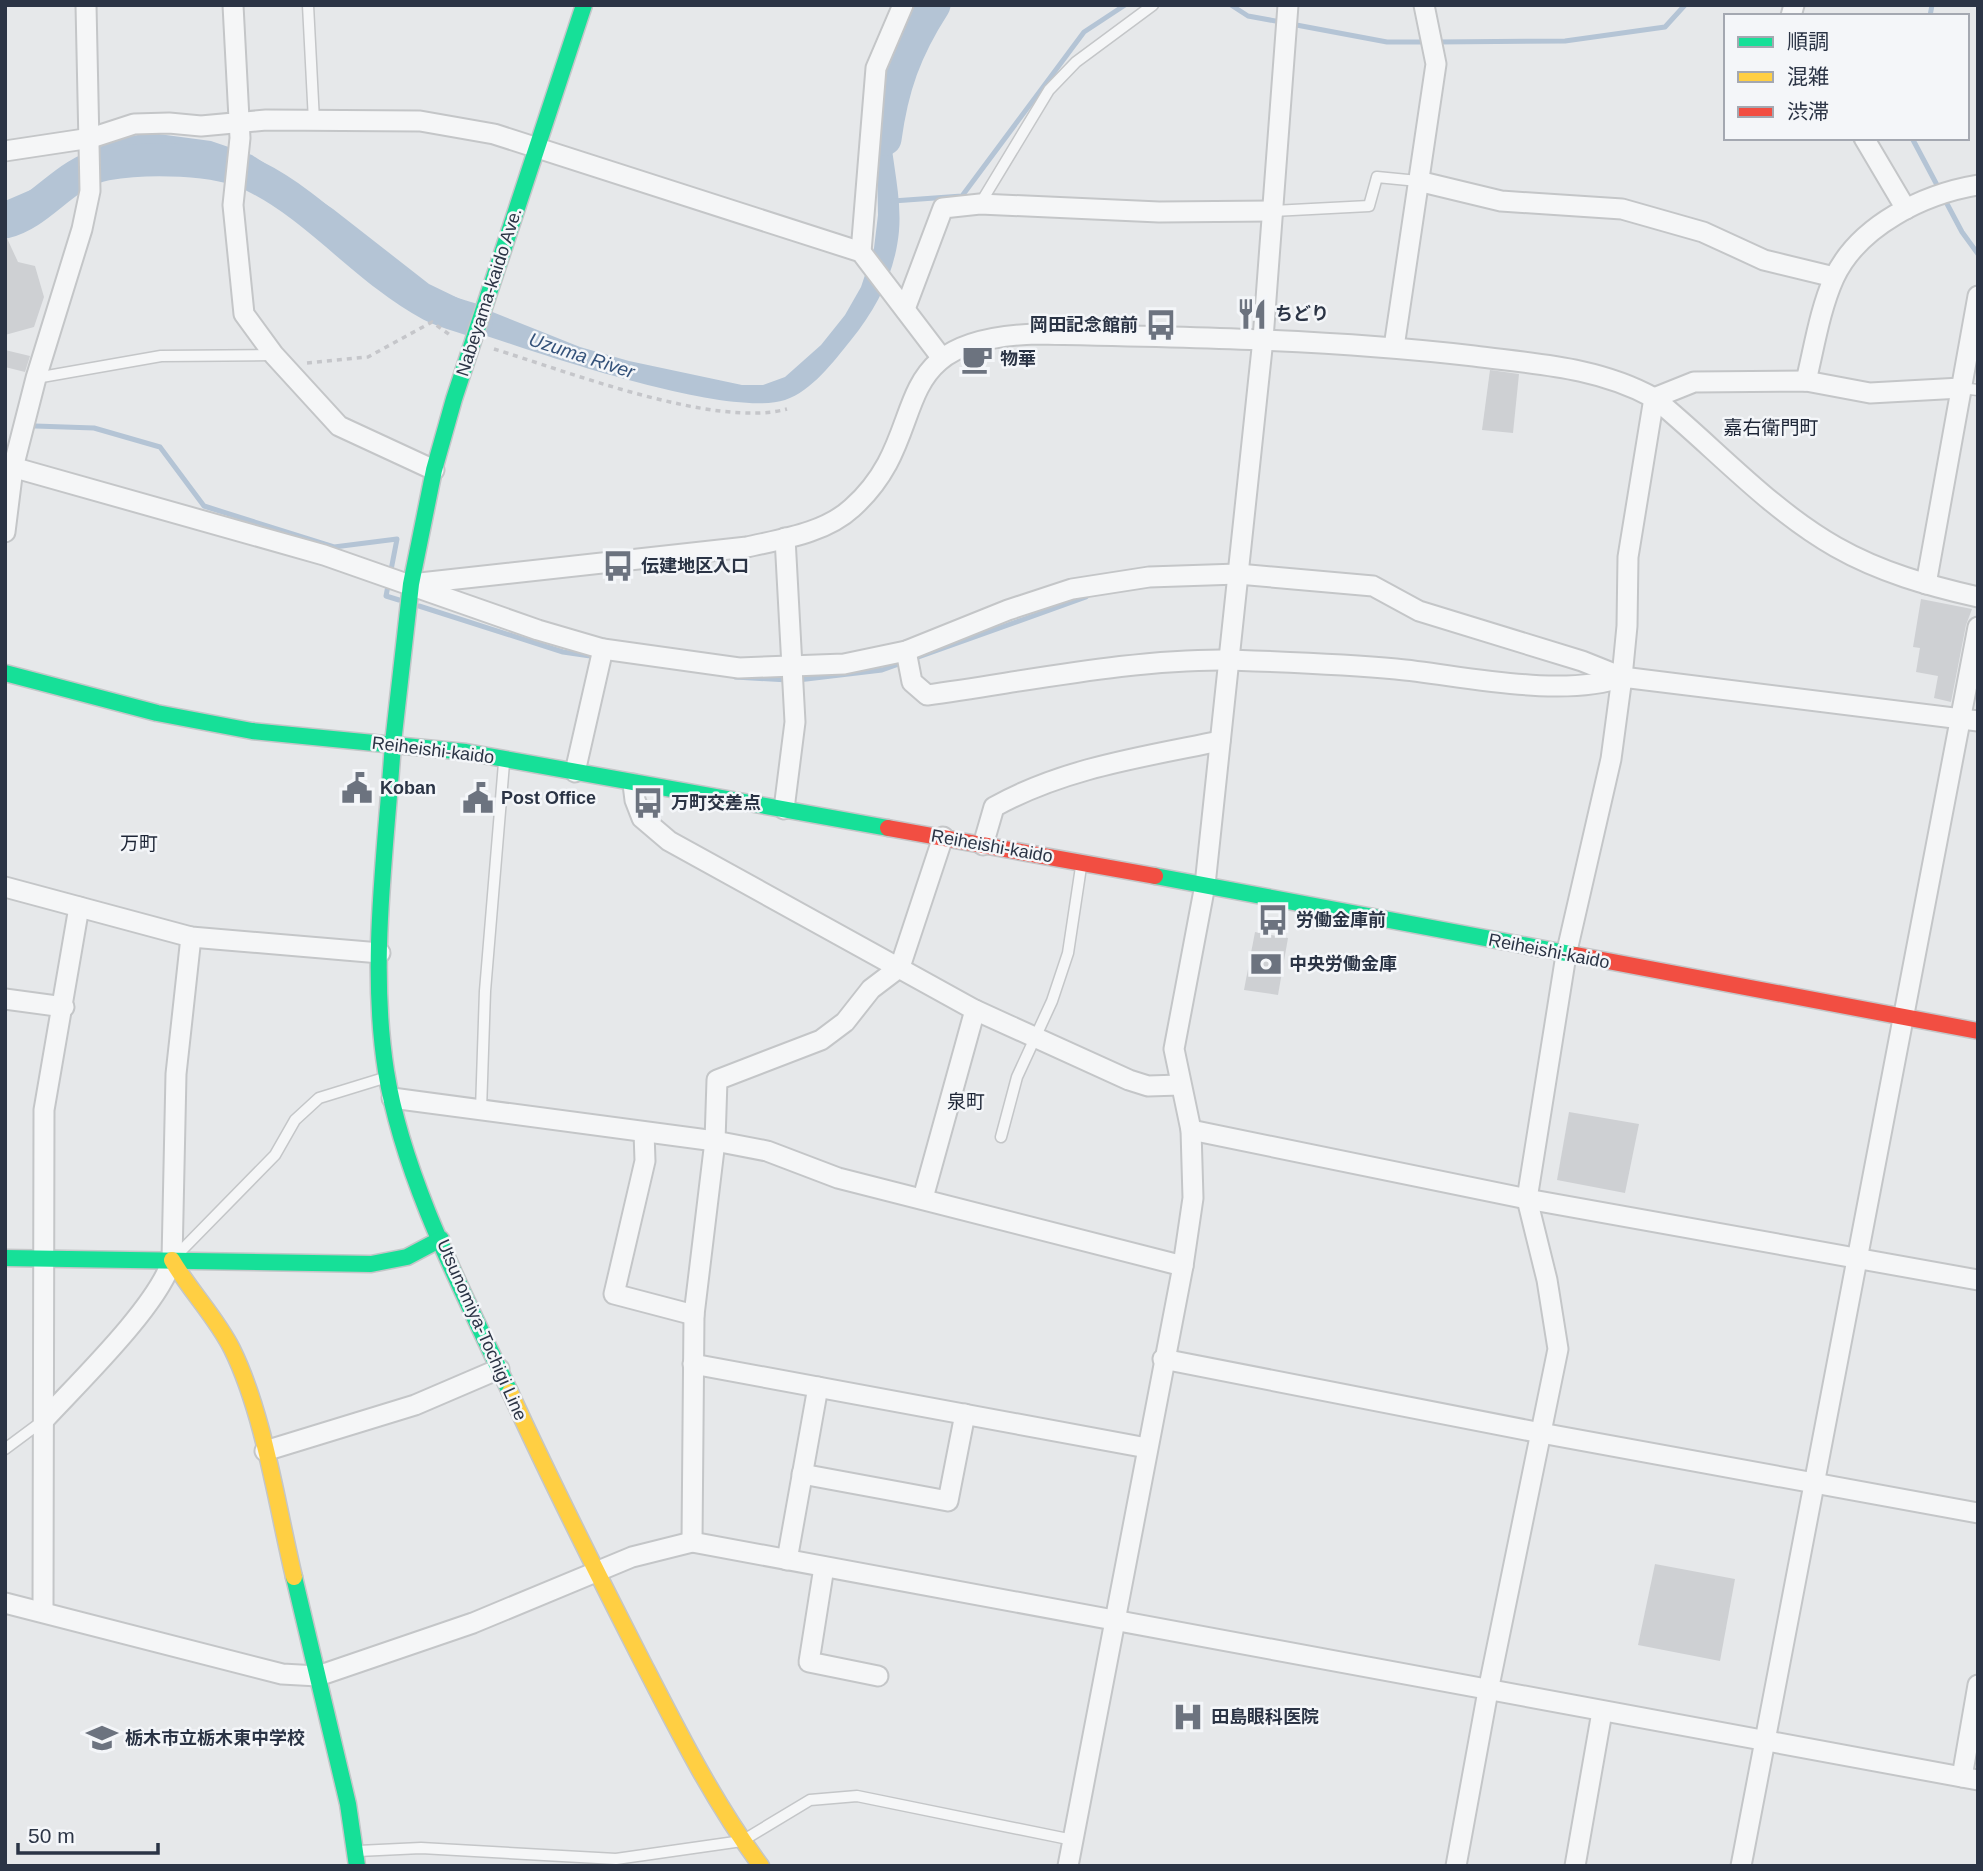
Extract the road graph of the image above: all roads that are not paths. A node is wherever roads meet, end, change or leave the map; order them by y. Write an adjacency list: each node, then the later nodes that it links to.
1 (86, 5): 12 (street)
2 (233, 5): 10 (street)
3 (308, 5): 9 (lane)
4 (583, 5): 13 (main road, Nabeyama-kaido Ave.)
5 (903, 5): 20 (street)
6 (1153, 5): 17 (lane)
7 (1288, 5): 19 (street)
8 (1424, 5): 15 (street)
9 (314, 121): 10 (street); 13 (street)
10 (239, 130): 12 (street); 27 (street)
11 (1865, 140): 18 (street)
12 (90, 145): 14 (street); 28 (street)
13 (537, 148): 20 (street); 33 (main road, Nabeyama-kaido Ave.)
14 (5, 152)
15 (1418, 181): 19 (lane); 21 (street); 25 (street)
16 (1978, 185): 18 (street)
17 (980, 204): 19 (street); 23 (street)
18 (1906, 209): 21 (street)
19 (1273, 211): 24 (street)
20 (864, 254): 23 (street)
21 (1834, 277): 29 (street)
22 (1978, 296): 30 (street)
23 (905, 309): 26 (street)
24 (1263, 339): 25 (street); 26 (street); 36 (street)
25 (1394, 347): 31 (street)
26 (941, 357): 35 (street)
27 (278, 360): 28 (lane); 33 (street)
28 (36, 378): 32 (street)
29 (1806, 381): 30 (street); 31 (street)
30 (1969, 389): 38 (street)
31 (1654, 398): 38 (street); 46 (street)
32 (9, 467): 34 (street); 37 (street)
33 (434, 470): 37 (main road, Nabeyama-kaido Ave.)
34 (5, 533)
35 (785, 538): 37 (street); 44 (street)
36 (1238, 574): 42 (street); 43 (street); 46 (street)
37 (411, 584): 41 (street); 49 (main road, Nabeyama-kaido Ave.)
38 (1926, 584): 39 (street)
39 (1978, 597)
40 (1978, 627): 47 (street)
41 (603, 649): 44 (street); 51 (street)
42 (906, 651): 43 (street); 44 (street)
43 (1229, 660): 46 (street); 48 (street)
44 (792, 668): 53 (street)
45 (5, 673): 49 (main road, Reiheishi-kaido)
46 (1622, 677): 47 (street); 62 (street)
47 (1969, 719): 67 (street)
48 (1220, 741): 55 (street); 57 (street)
49 (393, 743): 50 (main road, Reiheishi-kaido); 61 (main road, Utsunomiya-Tochigi Line)
50 (504, 759): 51 (main road, Reiheishi-kaido); 73 (lane)
51 (575, 772): 52 (main road, Reiheishi-kaido)
52 (634, 784): 53 (main road, Reiheishi-kaido); 63 (street)
53 (784, 809): 54 (main road, Reiheishi-kaido)
54 (943, 838): 55 (main road, Reiheishi-kaido); 63 (street)
55 (983, 845): 56 (main road, Reiheishi-kaido)
56 (1081, 863): 57 (main road, Reiheishi-kaido); 69 (lane)
57 (1205, 885): 62 (main road, Reiheishi-kaido); 71 (street)
58 (5, 887): 59 (street)
59 (79, 907): 60 (street); 65 (street)
60 (191, 937): 61 (street); 84 (street)
61 (380, 953): 70 (main road, Utsunomiya-Tochigi Line)
62 (1566, 954): 67 (main road, Reiheishi-kaido); 79 (street)
63 (900, 967): 66 (street); 77 (street)
64 (5, 999): 65 (street)
65 (64, 1007): 83 (street)
66 (975, 1010): 69 (street); 78 (street)
67 (1904, 1017): 68 (main road, Reiheishi-kaido); 82 (street)
68 (1978, 1031)
69 (1035, 1037): 71 (street); 76 (lane)
70 (387, 1077): 72 (main road, Utsunomiya-Tochigi Line); 84 (lane)
71 (1180, 1086): 74 (street)
72 (392, 1098): 73 (street); 80 (main road, Utsunomiya-Tochigi Line)
73 (481, 1110): 75 (street)
74 (1191, 1130): 79 (street); 85 (street)
75 (644, 1132): 77 (street); 87 (street)
76 (1001, 1137)
77 (715, 1141): 78 (street); 87 (street)
78 (923, 1198): 85 (street)
79 (1527, 1199): 82 (street); 94 (street)
80 (441, 1239): 84 (main road); 90 (main road, Utsunomiya-Tochigi Line)
81 (5, 1258): 83 (main road)
82 (1857, 1258): 86 (street); 99 (street)
83 (45, 1259): 84 (main road); 93 (street)
84 (172, 1260): 93 (street); 97 (main road)
85 (1183, 1266): 88 (street)
86 (1978, 1280)
87 (694, 1315): 89 (street)
88 (1163, 1359): 94 (street); 95 (street)
89 (693, 1364): 91 (street); 101 (street)
90 (499, 1369): 97 (street); 104 (main road, Utsunomiya-Tochigi Line)
91 (818, 1387): 92 (street); 98 (street)
92 (965, 1414): 95 (street); 98 (street)
93 (44, 1420): 96 (lane); 106 (street)
94 (1541, 1433): 99 (street); 111 (street)
95 (1147, 1448): 107 (street)
96 (5, 1450)
97 (265, 1451): 108 (main road)
98 (802, 1474): 102 (street)
99 (1814, 1482): 100 (street); 113 (street)
100 (1978, 1513)
101 (692, 1542): 102 (street); 104 (street)
102 (787, 1560): 103 (street)
103 (824, 1567): 107 (street); 109 (street)
104 (596, 1572): 108 (street); 116 (main road, Utsunomiya-Tochigi Line)
105 (5, 1603): 106 (street)
106 (43, 1612): 108 (street)
107 (1113, 1621): 111 (street); 115 (street)
108 (318, 1676): 117 (main road)
109 (878, 1676)
110 (1978, 1685): 114 (street)
111 (1488, 1691): 112 (street); 120 (street)
112 (1602, 1712): 113 (street); 121 (street)
113 (1764, 1741): 114 (street); 122 (street)
114 (1970, 1778)
115 (1073, 1840): 116 (lane); 119 (street)
116 (741, 1842): 117 (lane); 118 (main road, Utsunomiya-Tochigi Line)
117 (355, 1858)
118 (761, 1866)
119 (1068, 1866)
120 (1456, 1866)
121 (1575, 1866)
122 (1741, 1866)

